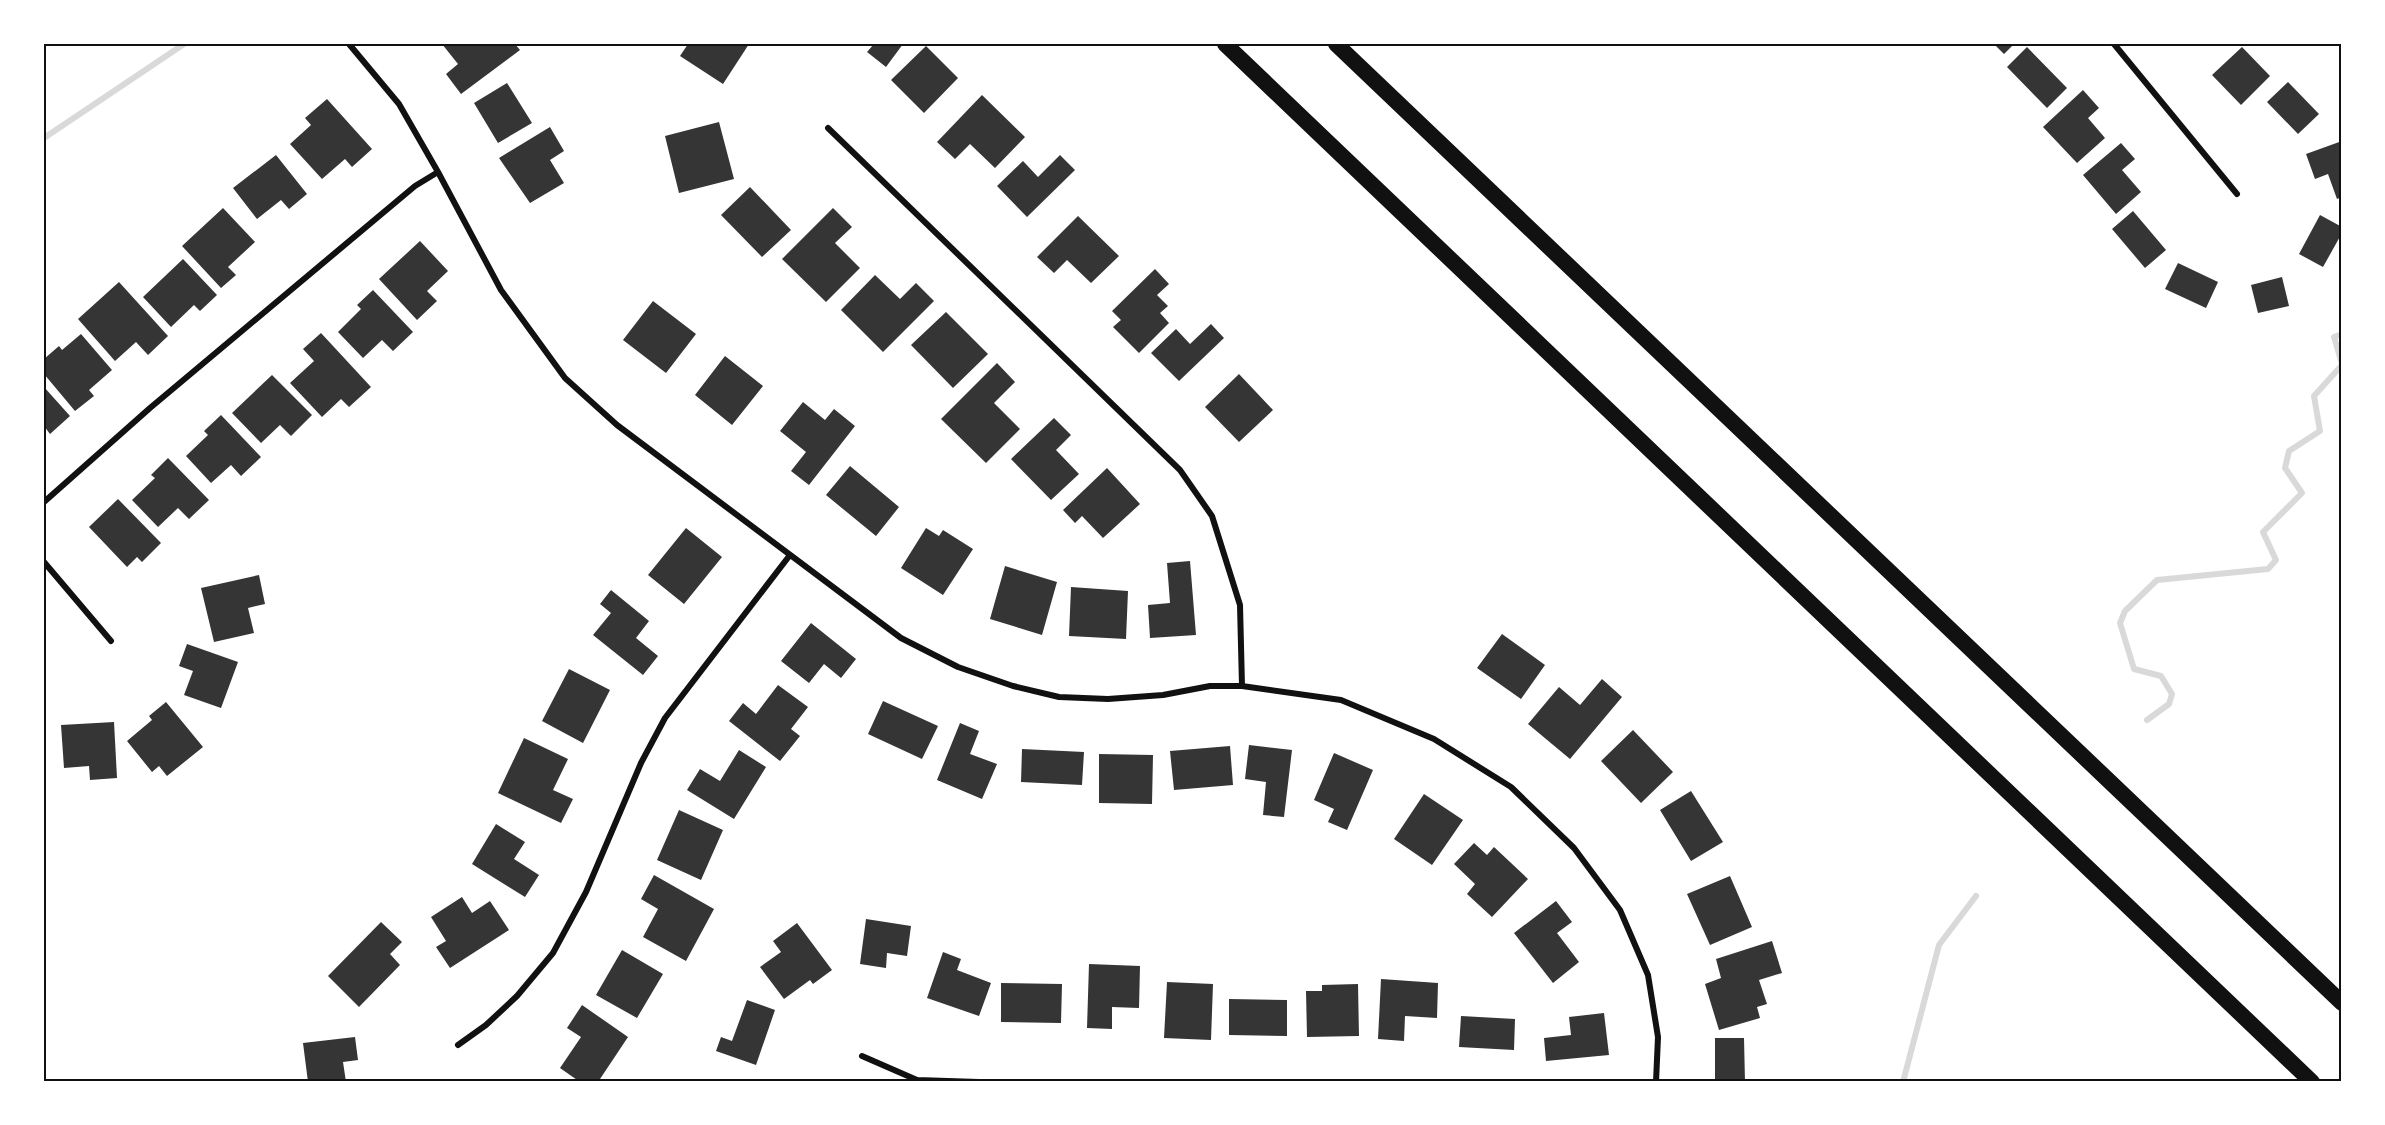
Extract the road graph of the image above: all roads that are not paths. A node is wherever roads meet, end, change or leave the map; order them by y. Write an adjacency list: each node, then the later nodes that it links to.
1 (349, 44): 6 (street)
2 (1225, 44): 18 (highway)
3 (1336, 44): 13 (highway)
4 (2114, 44): 7 (street)
5 (828, 128): 12 (street)
6 (438, 172): 8 (street); 9 (street)
7 (2238, 194)
8 (44, 502)
9 (790, 555): 12 (street); 14 (street)
10 (44, 562): 11 (street)
11 (111, 641)
12 (1242, 686): 17 (street)
13 (2342, 1003)
14 (458, 1045)
15 (862, 1056): 16 (street)
16 (979, 1082)
17 (1656, 1082)
18 (2312, 1082)

